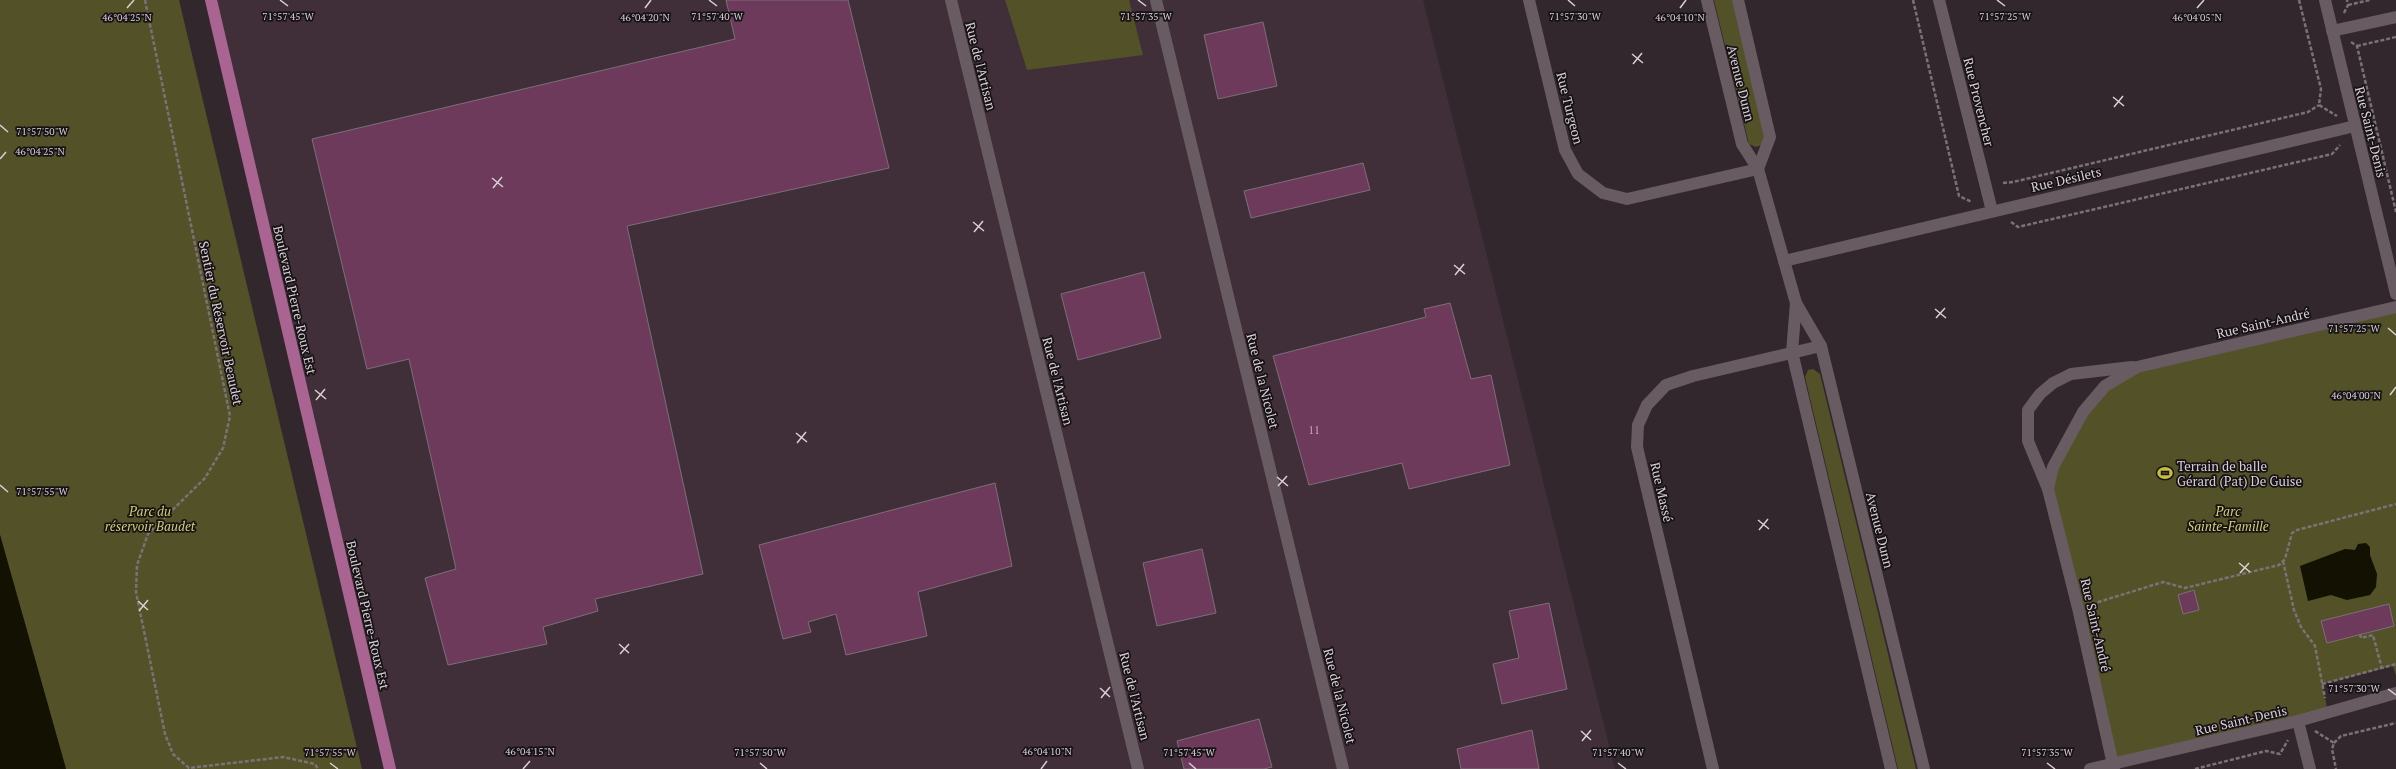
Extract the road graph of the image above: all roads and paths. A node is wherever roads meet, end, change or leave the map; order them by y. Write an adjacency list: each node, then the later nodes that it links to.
1 (145, 0): 45 (path, Sentier du Réservoir Beaudet)
2 (211, 0): 46 (main road, Boulevard Pierre-Roux Est)
3 (951, 0): 47 (street, Rue de l'Artisan)
4 (1156, 0): 48 (street, Rue de la Nicolet)
5 (1529, 0): 20 (street, Rue Turgeon)
6 (1707, 0): 20 (street, Avenue Dunn)
7 (1738, 0): 20 (street, Avenue Dunn)
8 (1939, 0): 22 (street, Rue Provencher)
9 (2299, 0): 18 (path)
10 (2325, 0): 15 (street, Rue Saint-Denis)
11 (2347, 0): 13 (path)
12 (2370, 0): 13 (path)
13 (2348, 5): 15 (path)
14 (2396, 17): 15 (street)
15 (2332, 31): 17 (path); 19 (street, Rue Saint-Denis)
16 (2396, 37): 17 (path)
17 (2357, 46): 23 (path)
18 (2319, 105): 19 (path); 21 (path)
19 (2356, 126): 22 (street, Rue Désilets); 22 (path); 25 (street, Rue Saint-Denis)
20 (1758, 169): 24 (street, Avenue Dunn)
21 (2003, 183)
22 (1992, 210): 24 (street, Rue Désilets)
23 (2396, 212)
24 (1784, 261): 26 (street, Avenue Dunn)
25 (2396, 294)
26 (1796, 303): 28 (street, Avenue Dunn); 29 (street, Avenue Dunn)
27 (2396, 308): 30 (street, Rue Saint-André)
28 (1821, 346): 29 (street, Rue Massé); 51 (street, Avenue Dunn)
29 (1792, 352): 49 (street, Rue Massé); 50 (street, Avenue Dunn)
30 (2137, 366): 31 (street, Rue Saint-André); 31 (street, Rue Saint-André)
31 (2048, 489): 34 (street, Rue Saint-André)
32 (2396, 504): 33 (path)
33 (2283, 561): 34 (path); 38 (path)
34 (2078, 608): 44 (street, Rue Saint-André)
35 (2360, 634): 37 (path)
36 (2396, 664): 37 (path)
37 (2382, 669): 38 (path)
38 (2322, 684): 40 (path)
39 (2396, 693): 40 (street, Rue Saint-Denis)
40 (2328, 712): 41 (street, Rue Saint-Denis)
41 (2298, 721): 43 (path); 44 (street, Rue Saint-Denis); 53 (path); 54 (street)
42 (2396, 722): 43 (path)
43 (2334, 743): 55 (path)
44 (2114, 766): 52 (street, Rue Saint-Denis)
45 (318, 769)
46 (390, 769)
47 (1138, 769)
48 (1343, 769)
49 (1713, 769)
50 (1891, 769)
51 (1924, 769)
52 (2090, 769)
53 (2195, 769)
54 (2310, 769)
55 (2336, 769)

